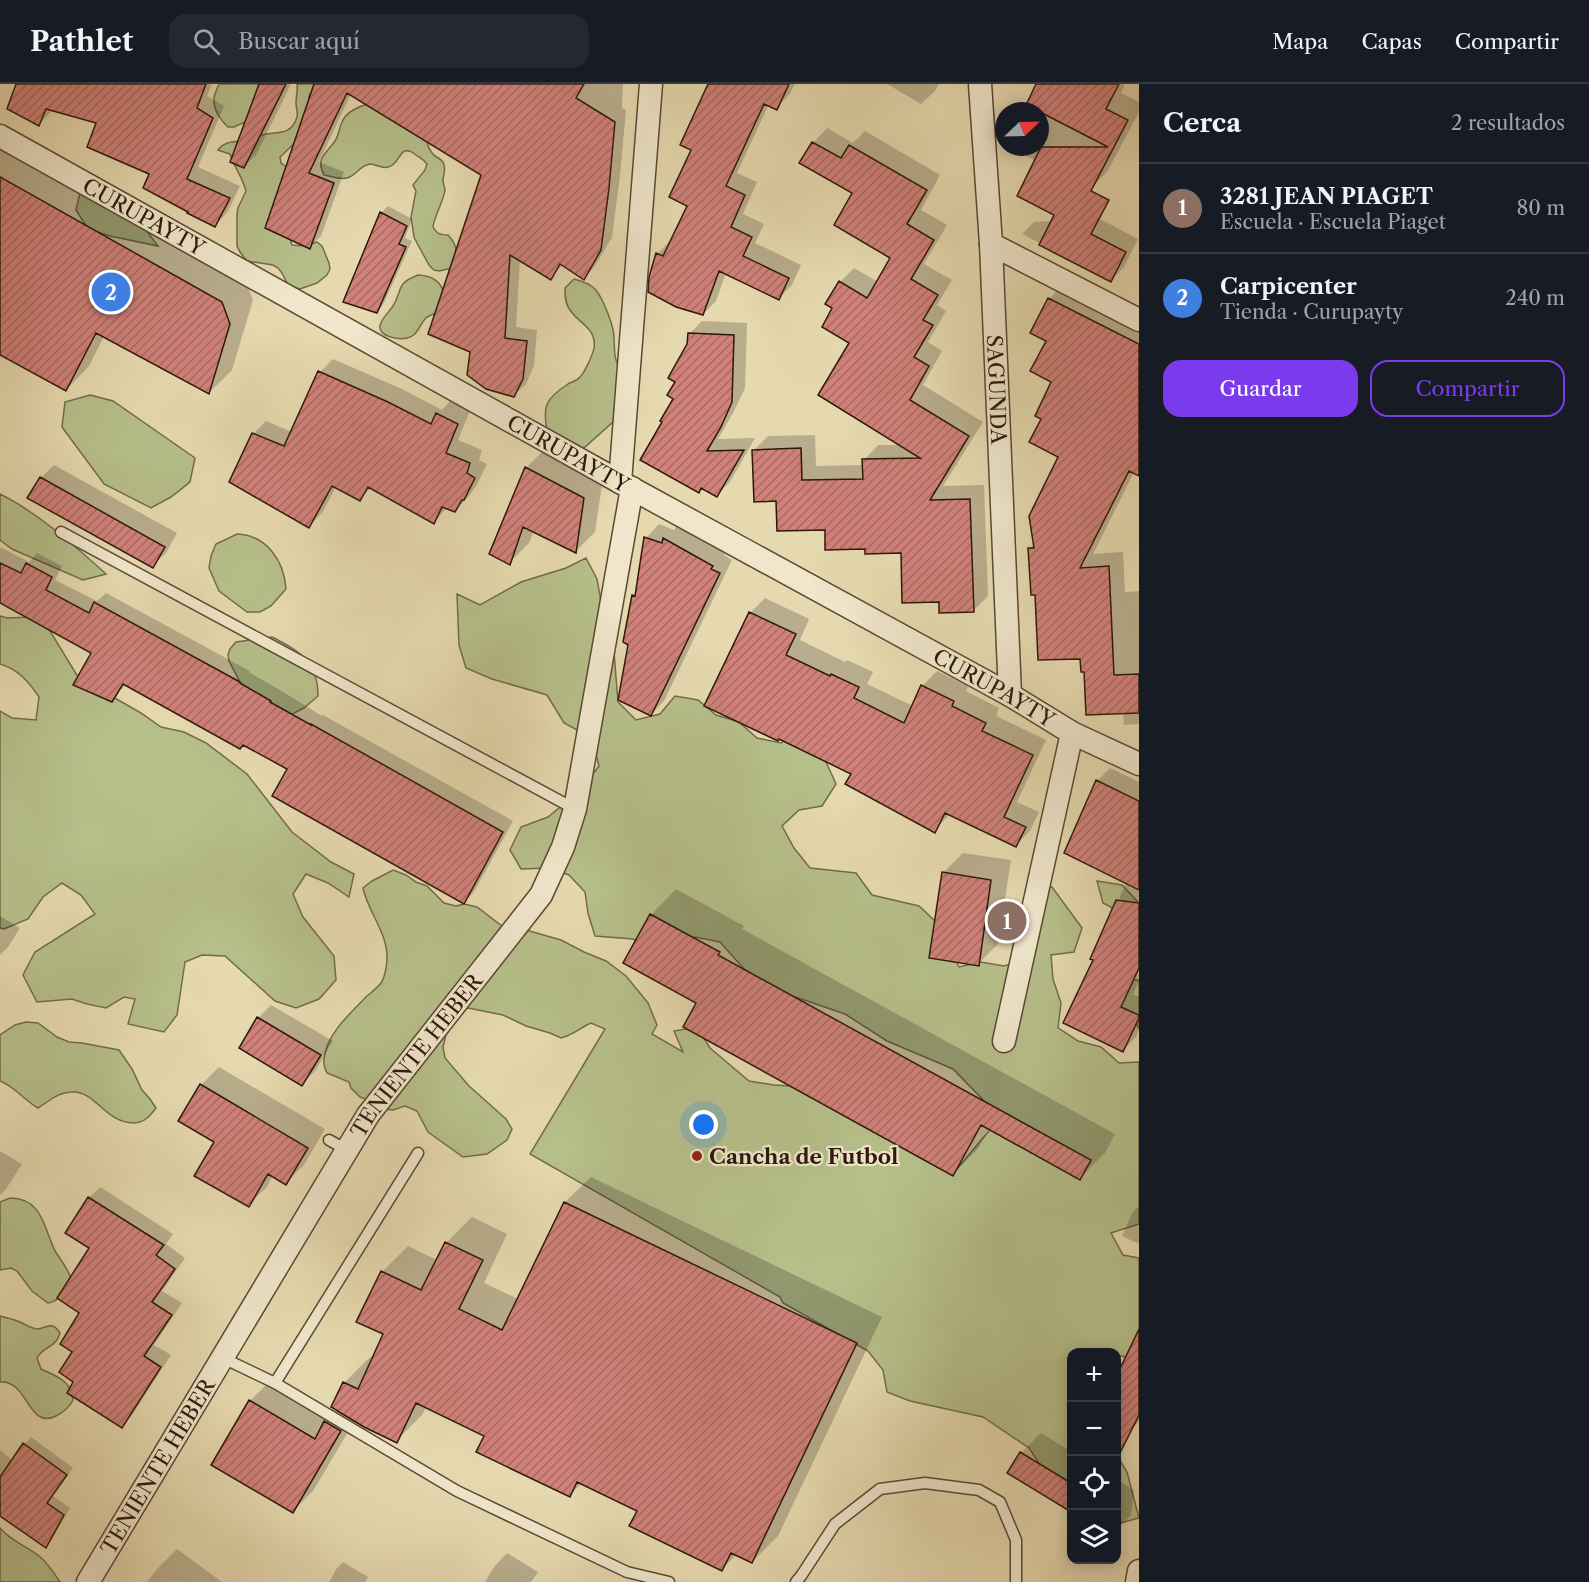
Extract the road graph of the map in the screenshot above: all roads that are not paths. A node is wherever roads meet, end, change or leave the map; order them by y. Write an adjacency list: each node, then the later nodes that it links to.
1 (651, 84): 6 (street, TENIENTE HEBER)
2 (980, 84): 4 (street, SAGUNDA)
3 (0, 136): 6 (street, CURUPAYTY)
4 (991, 243): 5 (street); 8 (street, SAGUNDA)
5 (1139, 320)
6 (626, 485): 8 (street, CURUPAYTY); 11 (street, TENIENTE HEBER)
7 (61, 532): 11 (lane)
8 (1010, 695): 9 (street, CURUPAYTY)
9 (1072, 733): 10 (street, CURUPAYTY); 12 (street)
10 (1139, 764)
11 (575, 809): 14 (street, TENIENTE HEBER)
12 (1004, 1041)
13 (418, 1152): 15 (lane)
14 (223, 1358): 15 (lane); 17 (street, TENIENTE HEBER)
15 (275, 1383): 18 (lane)
16 (1139, 1571): 21 (street)
17 (88, 1582)
18 (669, 1582)
19 (795, 1582): 20 (lane)
20 (1016, 1582)
21 (1137, 1582)

